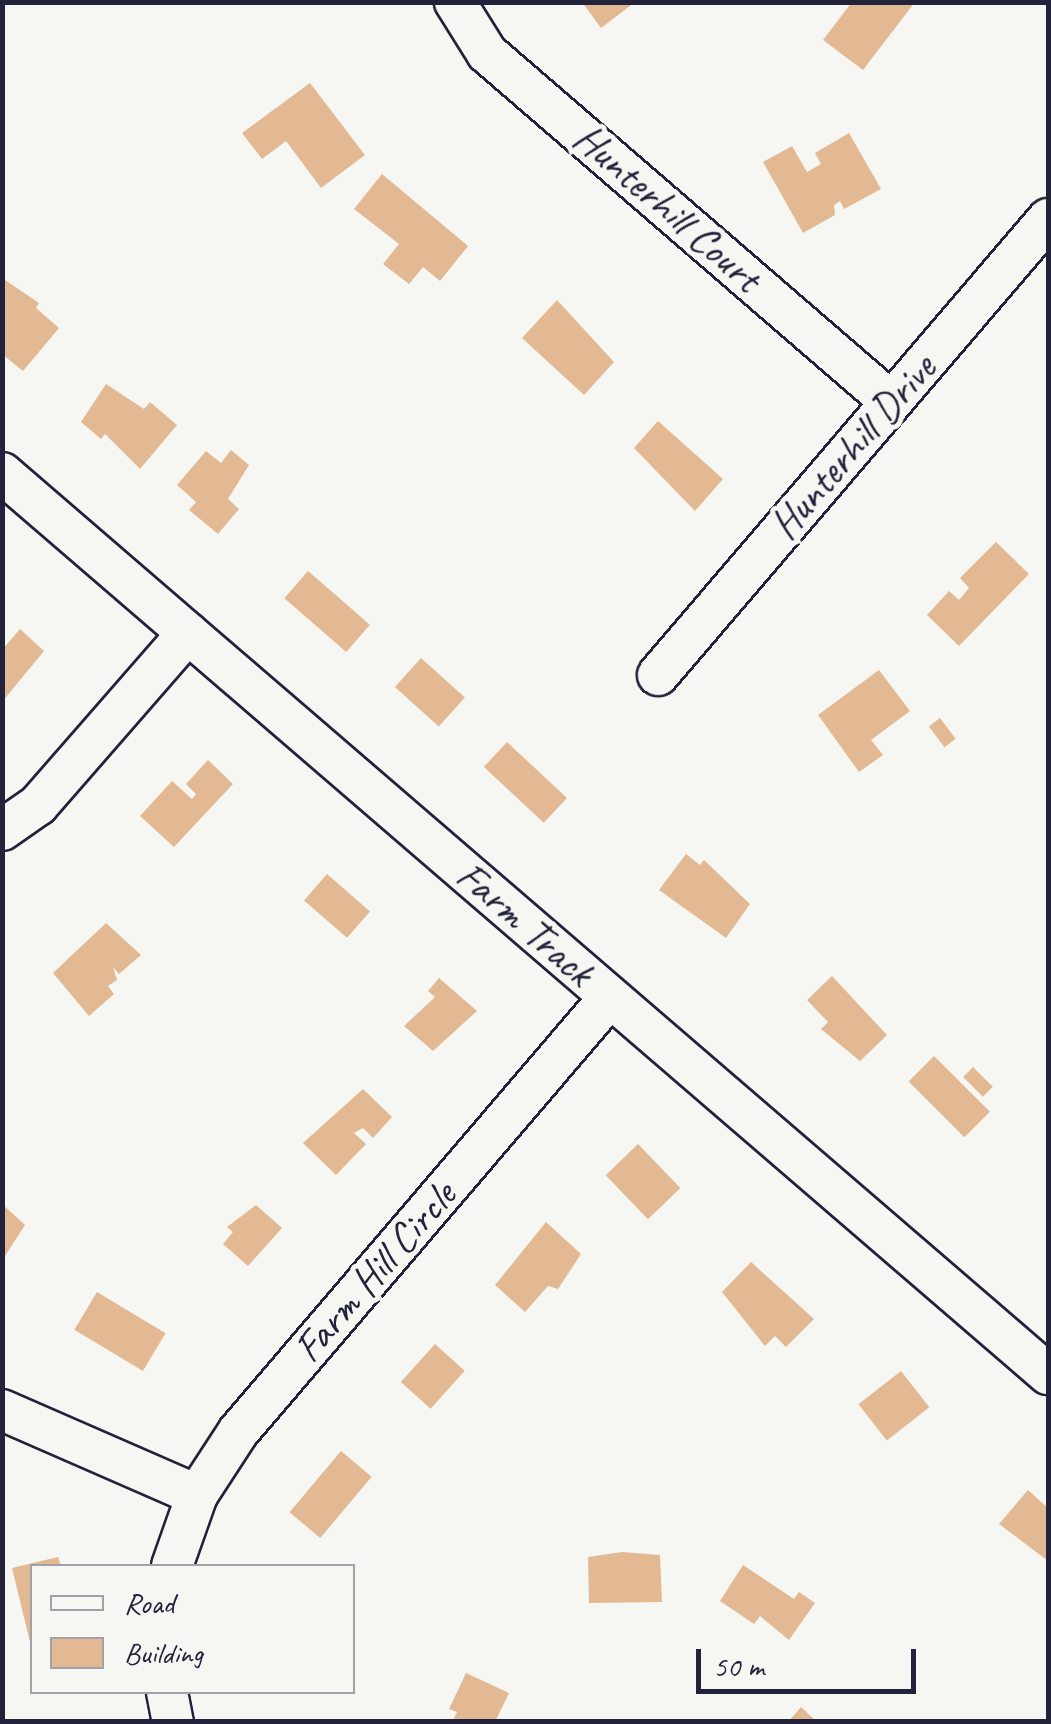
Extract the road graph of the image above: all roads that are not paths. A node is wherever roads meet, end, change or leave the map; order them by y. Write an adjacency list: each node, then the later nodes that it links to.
1 (455, 2): 3 (street, Hunterhill Court)
2 (1048, 219): 3 (street, Hunterhill Drive)
3 (892, 402): 6 (street, Hunterhill Drive)
4 (2, 474): 5 (street, Farm Track)
5 (188, 633): 7 (street); 8 (street, Farm Track)
6 (658, 674)
7 (2, 830)
8 (610, 997): 9 (street, Farm Track); 11 (street, Farm Hill Circle)
9 (1048, 1374)
10 (2, 1410): 11 (street)
11 (197, 1495): 12 (street, Farm Hill Circle)
12 (173, 1564)
13 (167, 1694): 14 (street)
14 (173, 1722)

